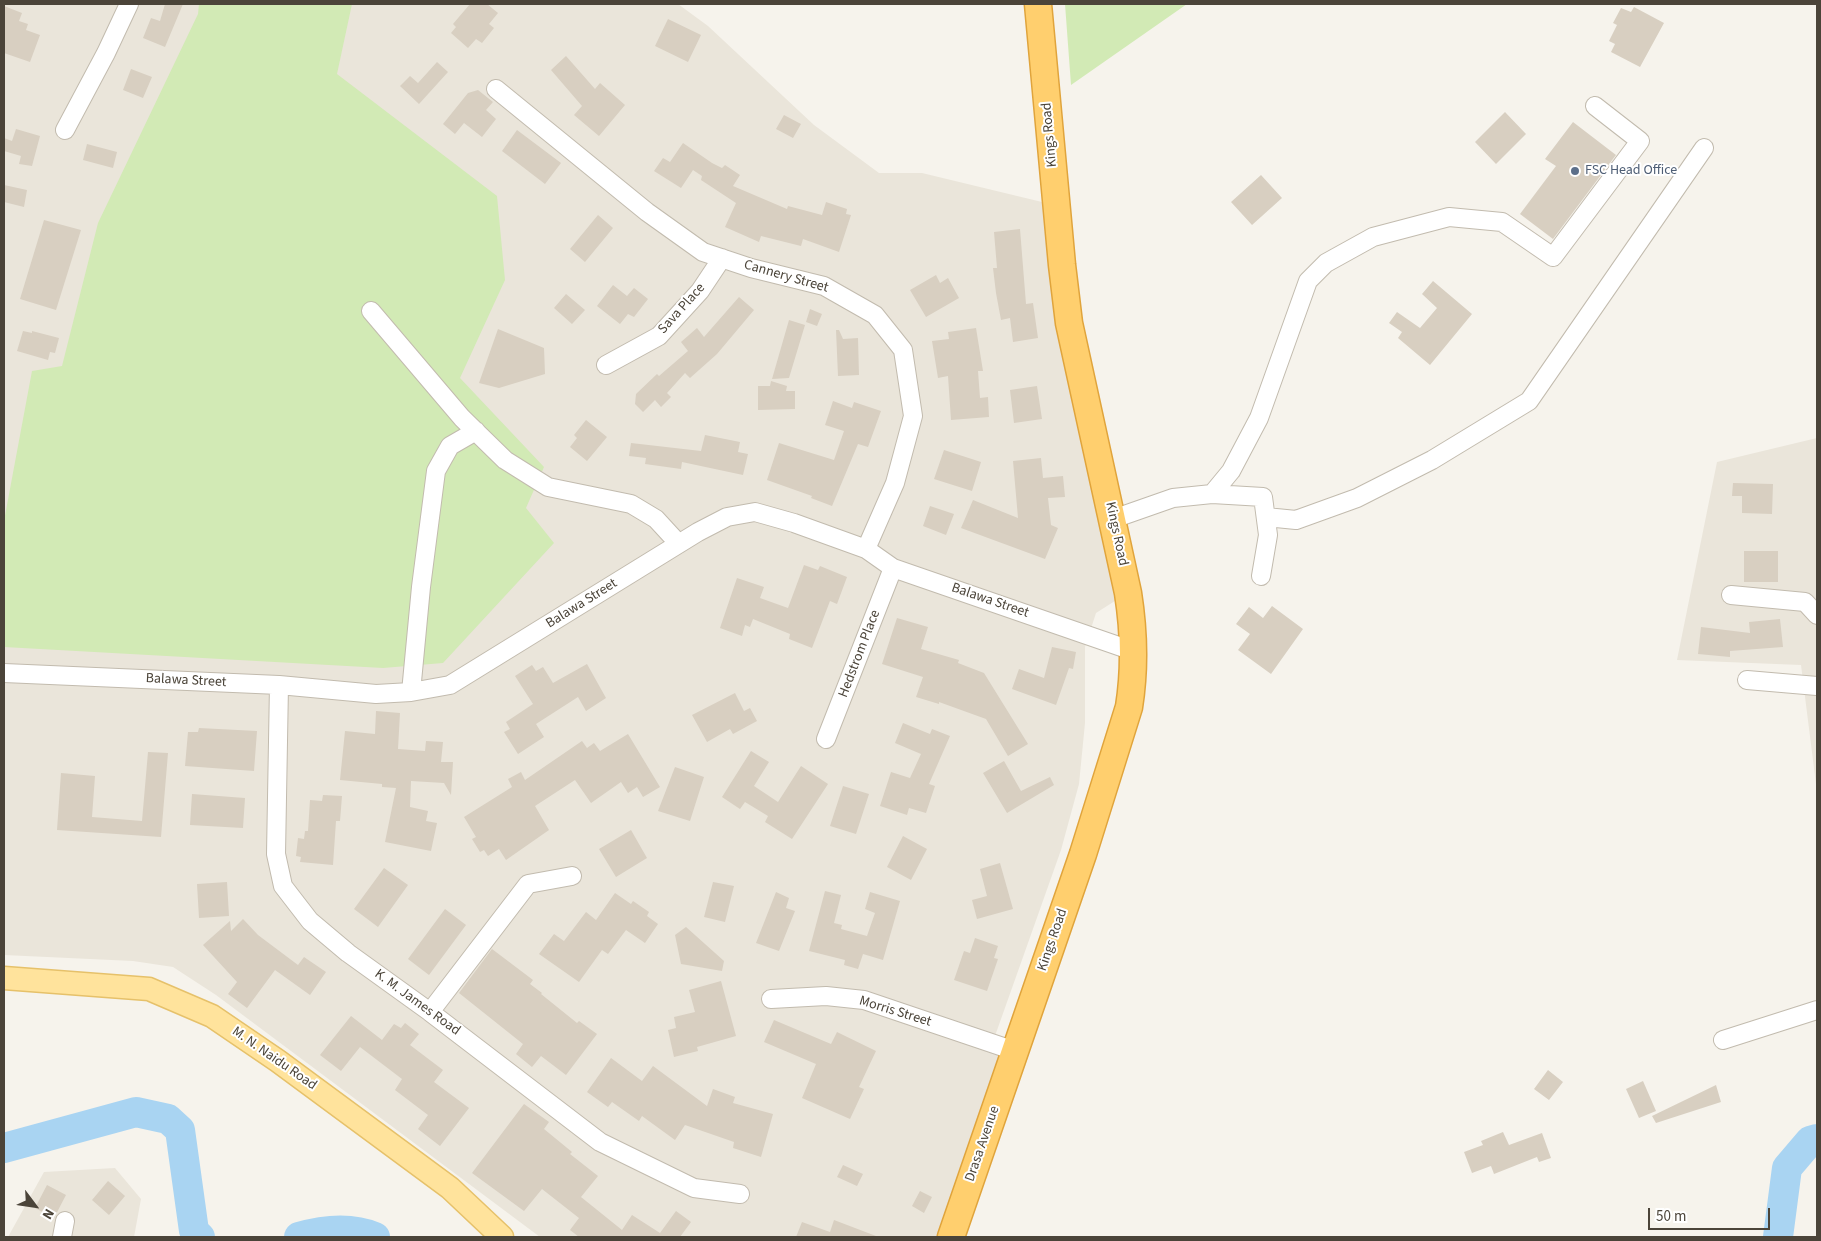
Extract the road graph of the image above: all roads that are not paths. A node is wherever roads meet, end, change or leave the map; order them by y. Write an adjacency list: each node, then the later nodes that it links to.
1 (129, 4): 5 (street)
2 (1038, 4): 13 (highway, Kings Road)
3 (496, 89): 7 (street, Cannery Street)
4 (1595, 106): 11 (street)
5 (65, 130)
6 (1704, 148): 12 (street)
7 (722, 258): 9 (street, Sava Place); 15 (street, Cannery Street)
8 (371, 311): 10 (street)
9 (606, 365)
10 (476, 431): 14 (street); 25 (street)
11 (1212, 494): 12 (street); 13 (street)
12 (1266, 517): 17 (street)
13 (1113, 519): 20 (highway, Kings Road)
14 (679, 544): 15 (street, Balawa Street); 25 (street, Balawa Street)
15 (866, 549): 16 (street, Balawa Street)
16 (893, 568): 20 (street, Balawa Street); 26 (street, Hedstrom Place)
17 (1261, 576)
18 (1731, 595): 19 (street)
19 (1817, 614)
20 (1134, 651): 33 (highway, Kings Road)
21 (4, 673): 23 (street, Balawa Street)
22 (1747, 680): 24 (street)
23 (279, 685): 25 (street, Balawa Street); 31 (street, K. M. James Road)
24 (1817, 686)
25 (411, 692)
26 (826, 739)
27 (572, 876): 31 (street)
28 (4, 978): 35 (main road, M. N. Naidu Road)
29 (771, 999): 33 (street, Morris Street)
30 (1817, 1010): 32 (street)
31 (430, 1012): 34 (street, K. M. James Road)
32 (1723, 1040)
33 (1015, 1051): 36 (highway, Drasa Avenue)
34 (740, 1194)
35 (502, 1237)
36 (951, 1237)

